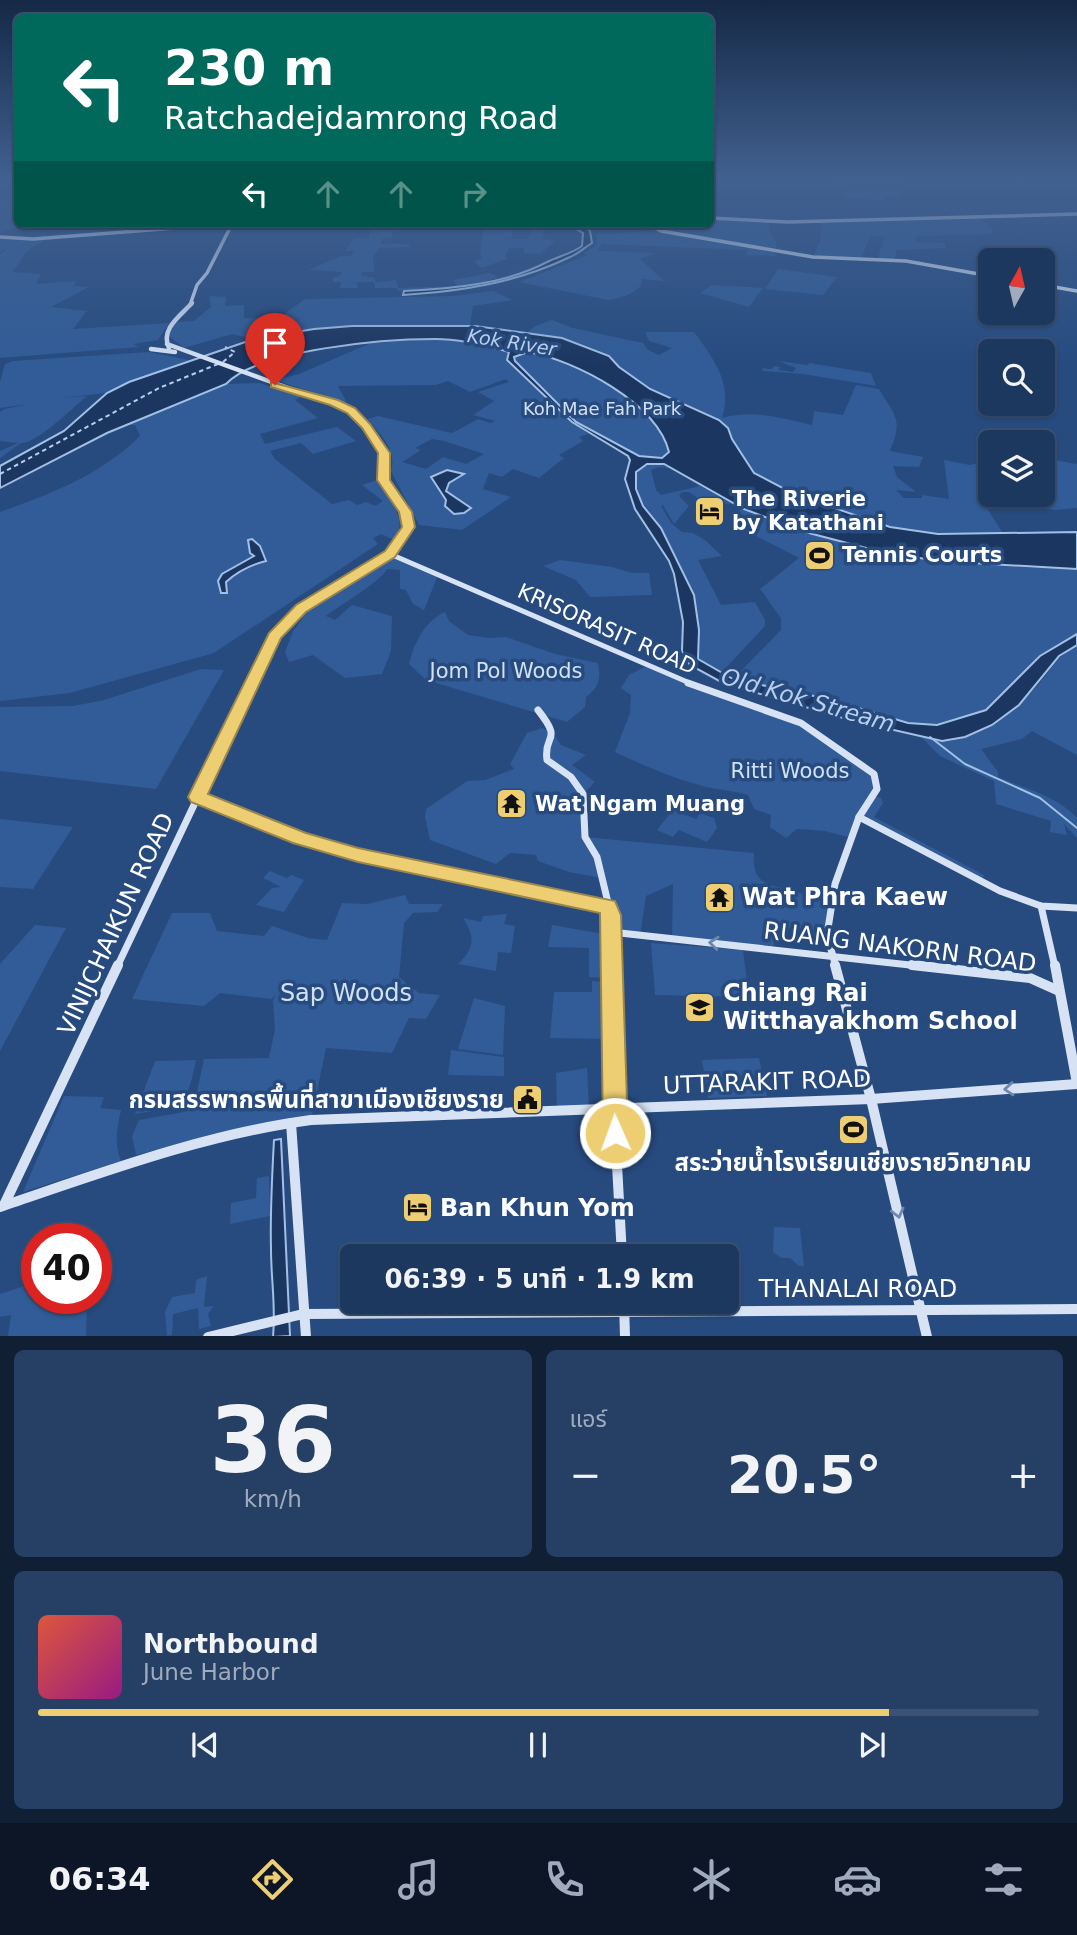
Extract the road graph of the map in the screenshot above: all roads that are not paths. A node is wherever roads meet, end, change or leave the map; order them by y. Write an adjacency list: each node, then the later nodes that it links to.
1 (222, 241): 6 (street)
2 (719, 241): 3 (street)
3 (978, 274)
4 (1055, 287): 5 (street)
5 (1077, 291)
6 (167, 345): 8 (street); 9 (street)
7 (150, 349): 8 (street)
8 (175, 352): 9 (street)
9 (192, 356): 10 (street)
10 (390, 554): 12 (street, VINIJCHAIKUN ROAD); 13 (street, KRISORASIT ROAD)
11 (538, 710): 15 (street)
12 (197, 797): 15 (street); 24 (street, VINIJCHAIKUN ROAD)
13 (859, 817): 14 (street); 18 (street, KRISORASIT ROAD)
14 (1041, 906): 16 (street); 19 (street)
15 (608, 907): 17 (street)
16 (1077, 908)
17 (611, 932): 18 (street, RUANG NAKORN ROAD, one-way to 17); 22 (street)
18 (831, 955): 19 (street, RUANG NAKORN ROAD); 21 (street, KRISORASIT ROAD)
19 (1059, 991): 20 (street)
20 (1077, 1084): 21 (street, UTTARAKIT ROAD, one-way to 21)
21 (871, 1099): 22 (street, UTTARAKIT ROAD); 28 (street, KRISORASIT ROAD, one-way to 28)
22 (614, 1110): 23 (street, UTTARAKIT ROAD); 25 (street)
23 (291, 1123): 24 (street, UTTARAKIT ROAD); 31 (street)
24 (2, 1206)
25 (621, 1244)
26 (739, 1308): 28 (street, THANALAI ROAD)
27 (1077, 1309): 28 (street, THANALAI ROAD)
28 (921, 1310): 35 (street, KRISORASIT ROAD)
29 (340, 1314): 31 (street, THANALAI ROAD)
30 (624, 1314): 34 (street)
31 (297, 1315): 32 (street, THANALAI ROAD); 33 (street)
32 (208, 1336)
33 (306, 1336)
34 (625, 1336)
35 (927, 1336)

